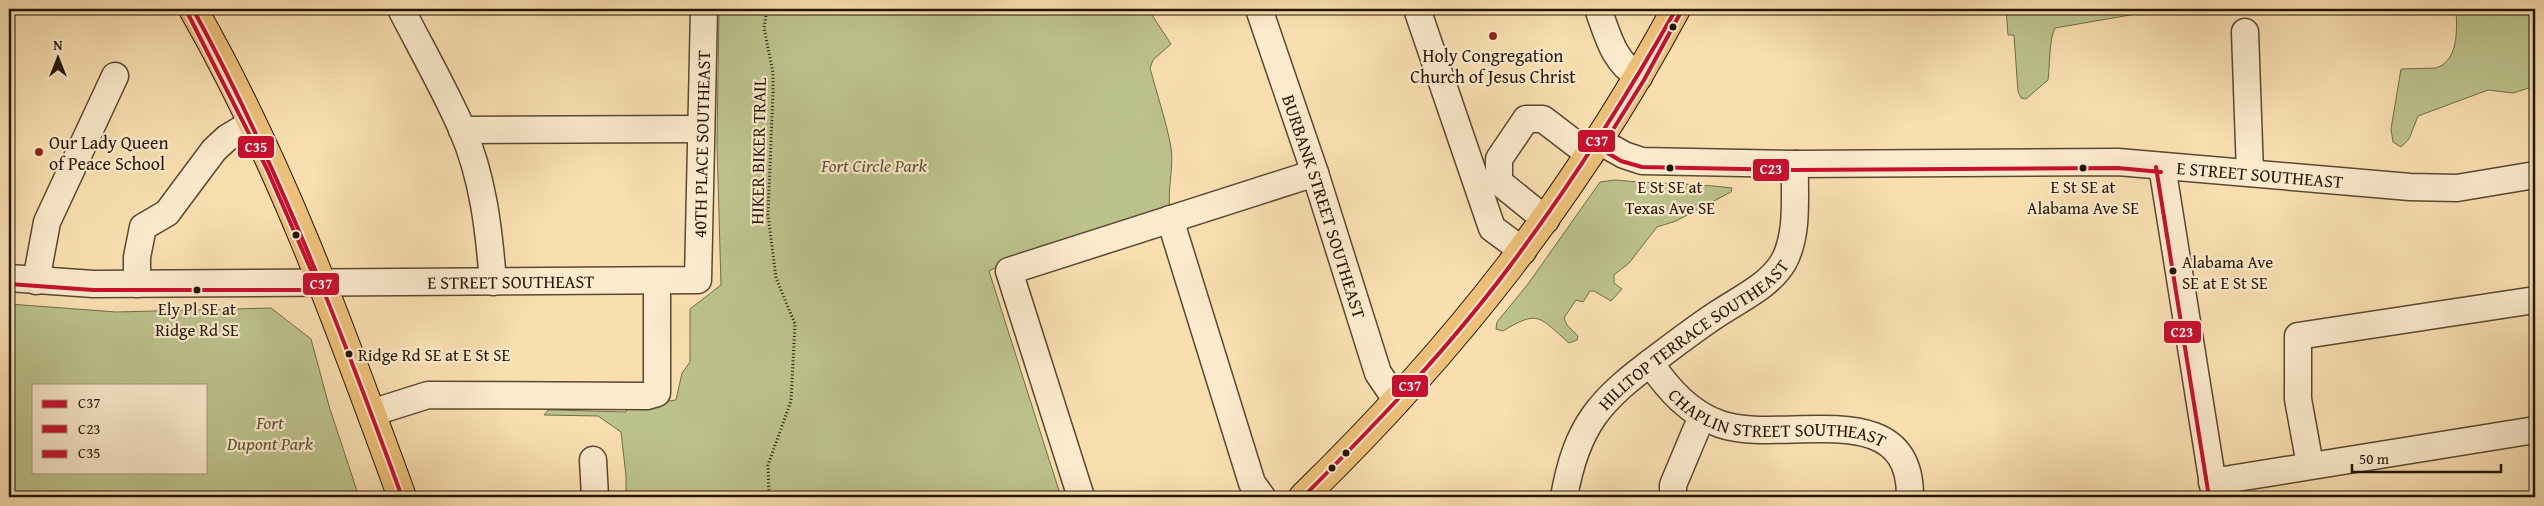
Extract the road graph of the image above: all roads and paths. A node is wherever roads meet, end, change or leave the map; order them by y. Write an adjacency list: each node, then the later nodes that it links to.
1 (192, 9): 12 (main road)
2 (401, 9): 14 (street)
3 (704, 9): 13 (street, 40TH PLACE SOUTHEAST)
4 (767, 9): 42 (path, HIKER BIKER TRAIL)
5 (1259, 9): 18 (street, BURBANK STREET SOUTHEAST)
6 (1417, 9): 23 (street)
7 (1598, 9): 11 (street)
8 (1676, 9): 11 (main road)
9 (2245, 32): 19 (street)
10 (115, 76): 25 (street)
11 (1639, 77): 15 (main road)
12 (252, 123): 29 (street); 30 (main road)
13 (702, 129): 14 (street); 27 (street, 40TH PLACE SOUTHEAST)
14 (462, 130): 28 (street)
15 (1594, 148): 16 (street, E STREET SOUTHEAST); 22 (main road); 22 (street, E STREET SOUTHEAST)
16 (1795, 164): 17 (street, E STREET SOUTHEAST); 32 (street, HILLTOP TERRACE SOUTHEAST)
17 (2162, 166): 19 (street, E STREET SOUTHEAST); 39 (street)
18 (1315, 172): 21 (street); 33 (street, BURBANK STREET SOUTHEAST)
19 (2250, 173): 20 (street, E STREET SOUTHEAST)
20 (2535, 175)
21 (1170, 219): 43 (street); 44 (street)
22 (1546, 220): 23 (main road)
23 (1522, 252): 33 (main road)
24 (9, 278): 25 (street, E STREET SOUTHEAST)
25 (36, 280): 29 (street, E STREET SOUTHEAST)
26 (657, 280): 27 (street, E STREET SOUTHEAST); 28 (street, E STREET SOUTHEAST); 34 (street)
27 (698, 280)
28 (493, 282): 30 (street, E STREET SOUTHEAST)
29 (137, 284): 30 (street, E STREET SOUTHEAST)
30 (324, 284): 34 (main road)
31 (2535, 300): 38 (street)
32 (1650, 363): 35 (street, CHAPLIN STREET SOUTHEAST); 46 (street, HILLTOP TERRACE SOUTHEAST)
33 (1397, 401): 45 (main road)
34 (371, 413): 40 (main road)
35 (1702, 416): 47 (street); 48 (street, CHAPLIN STREET SOUTHEAST)
36 (2535, 430): 38 (street)
37 (593, 460): 41 (street)
38 (2310, 466): 39 (street)
39 (2214, 489)
40 (402, 497)
41 (595, 497)
42 (769, 497)
43 (1082, 497)
44 (1262, 497)
45 (1303, 497)
46 (1564, 497)
47 (1672, 497)
48 (1910, 497)

